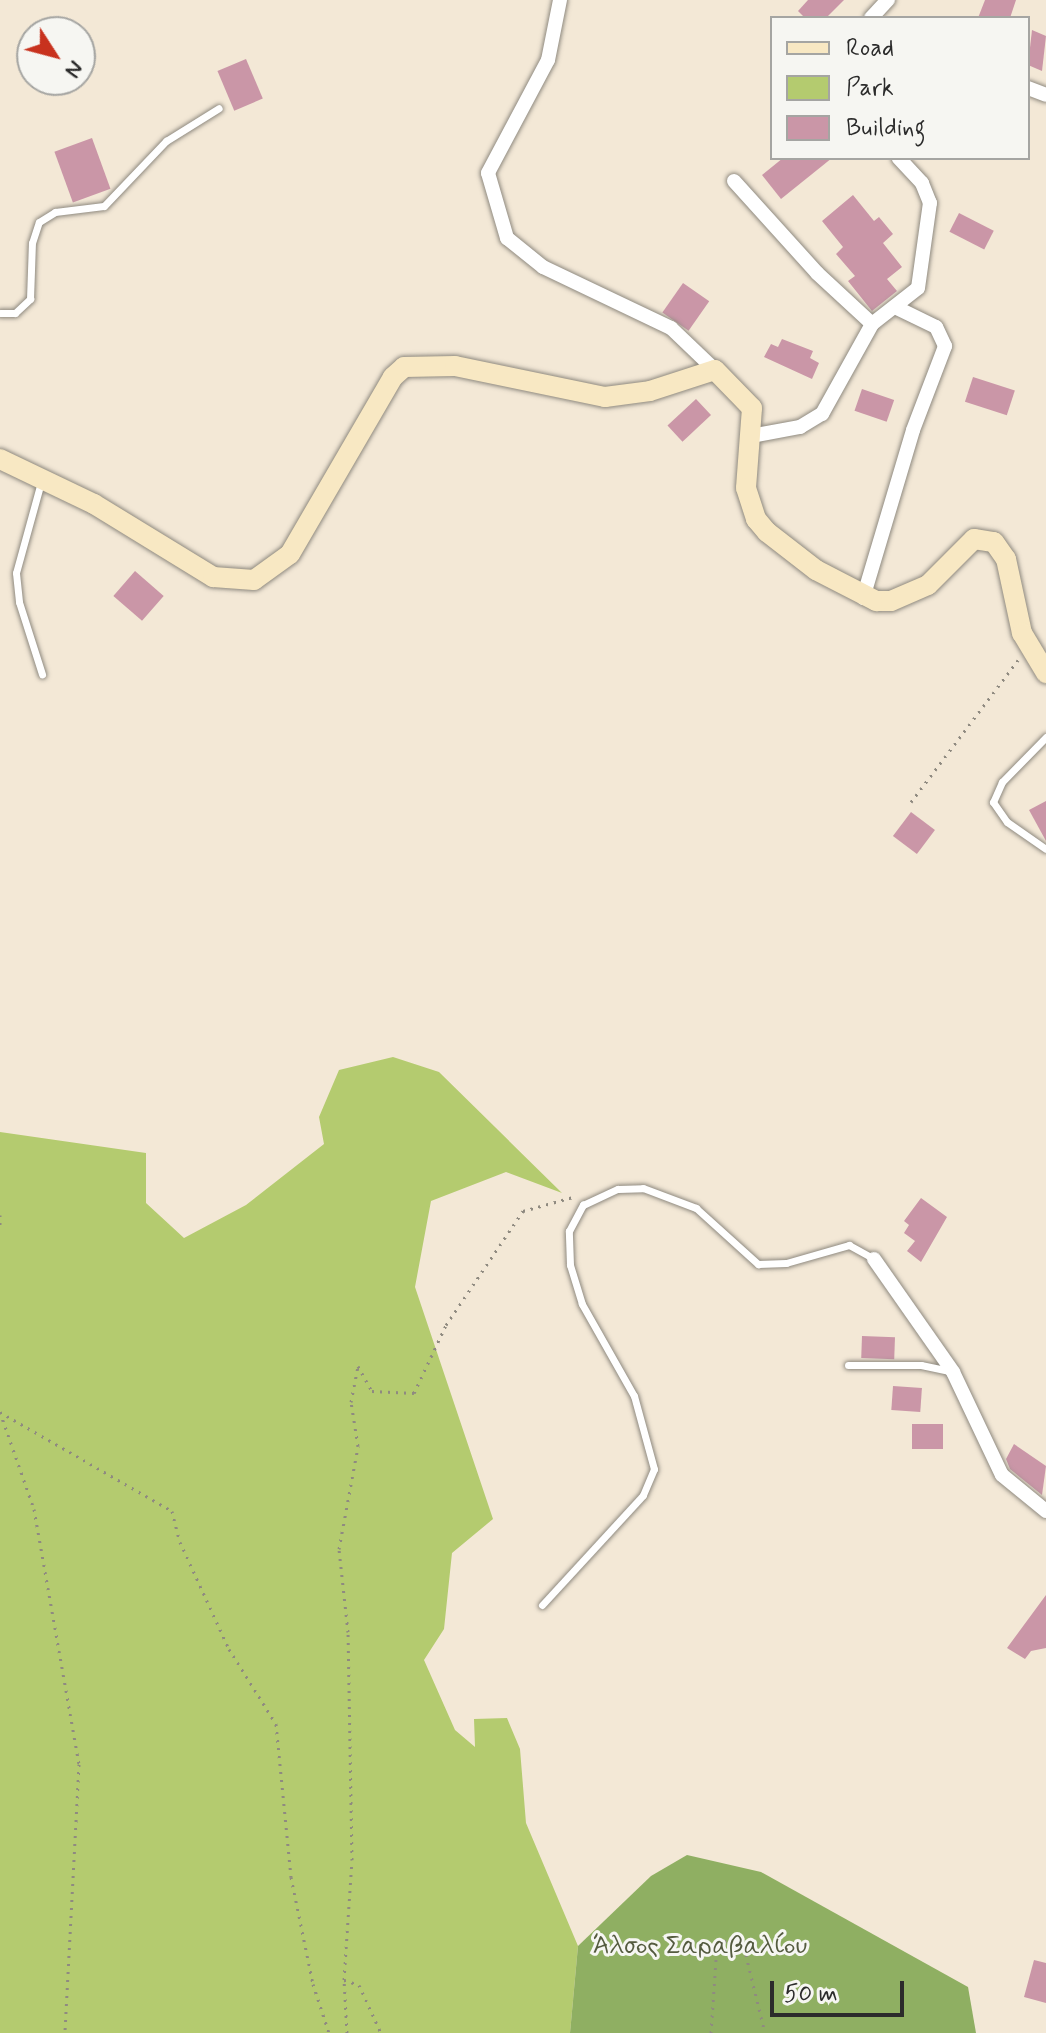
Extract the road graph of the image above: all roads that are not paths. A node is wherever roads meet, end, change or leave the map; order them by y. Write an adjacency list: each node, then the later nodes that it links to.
1 (560, 0): 8 (street)
2 (219, 108): 6 (lane)
3 (901, 160): 5 (street)
4 (734, 181): 7 (street)
5 (895, 307): 7 (street); 12 (street)
6 (0, 313)
7 (872, 324): 9 (street)
8 (715, 370): 9 (street); 11 (street)
9 (751, 436): 12 (street)
10 (0, 459): 11 (street)
11 (41, 480): 14 (lane)
12 (863, 598): 13 (street)
13 (1046, 673)
14 (42, 674)
15 (1046, 737): 16 (lane)
16 (1046, 849)
17 (874, 1259): 19 (street); 21 (lane)
18 (848, 1365): 19 (lane)
19 (953, 1372): 20 (street)
20 (1046, 1511)
21 (542, 1605)

